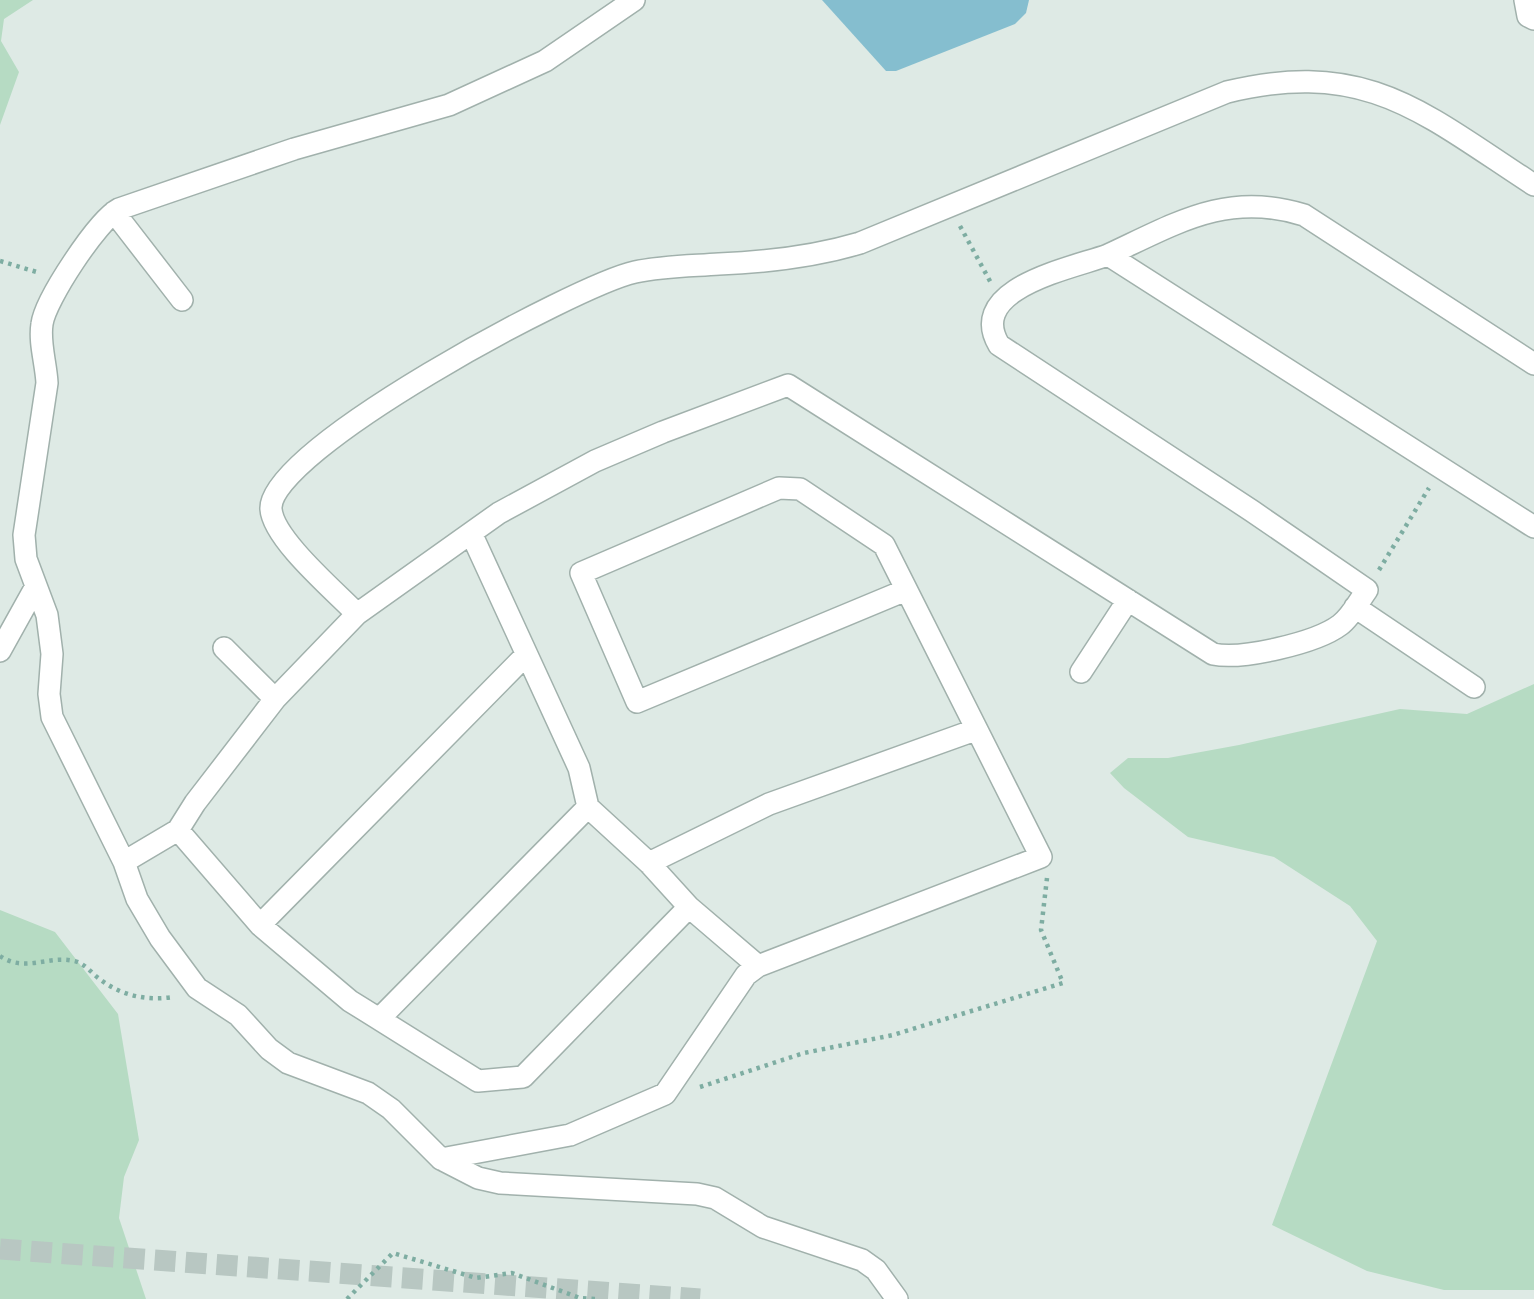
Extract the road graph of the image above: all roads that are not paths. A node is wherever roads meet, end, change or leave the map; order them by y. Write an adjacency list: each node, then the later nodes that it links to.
1 (634, 0): 5 (street)
2 (1525, 0): 3 (street)
3 (1534, 19)
4 (1534, 186): 15 (street)
5 (114, 212): 7 (street); 11 (street)
6 (1108, 255): 8 (street); 9 (street); 13 (street)
7 (182, 300)
8 (1534, 364)
9 (1534, 527)
10 (471, 533): 14 (street); 15 (street); 18 (street)
11 (35, 587): 17 (street); 25 (street)
12 (905, 590): 12 (street); 22 (street)
13 (1361, 599): 14 (street); 20 (street)
14 (1128, 600): 19 (street)
15 (357, 614): 21 (street)
16 (224, 648): 21 (street)
17 (0, 651)
18 (525, 656): 23 (street); 28 (street)
19 (1081, 672)
20 (1474, 687)
21 (275, 699): 24 (street)
22 (975, 730): 26 (street); 29 (street)
23 (588, 807): 26 (street); 30 (street)
24 (178, 830): 25 (street); 28 (street)
25 (124, 862): 31 (street)
26 (649, 863): 27 (street)
27 (689, 907): 29 (street); 30 (street)
28 (260, 925): 30 (street)
29 (758, 966): 31 (street)
30 (379, 1019)
31 (441, 1158): 32 (street)
32 (897, 1299)

